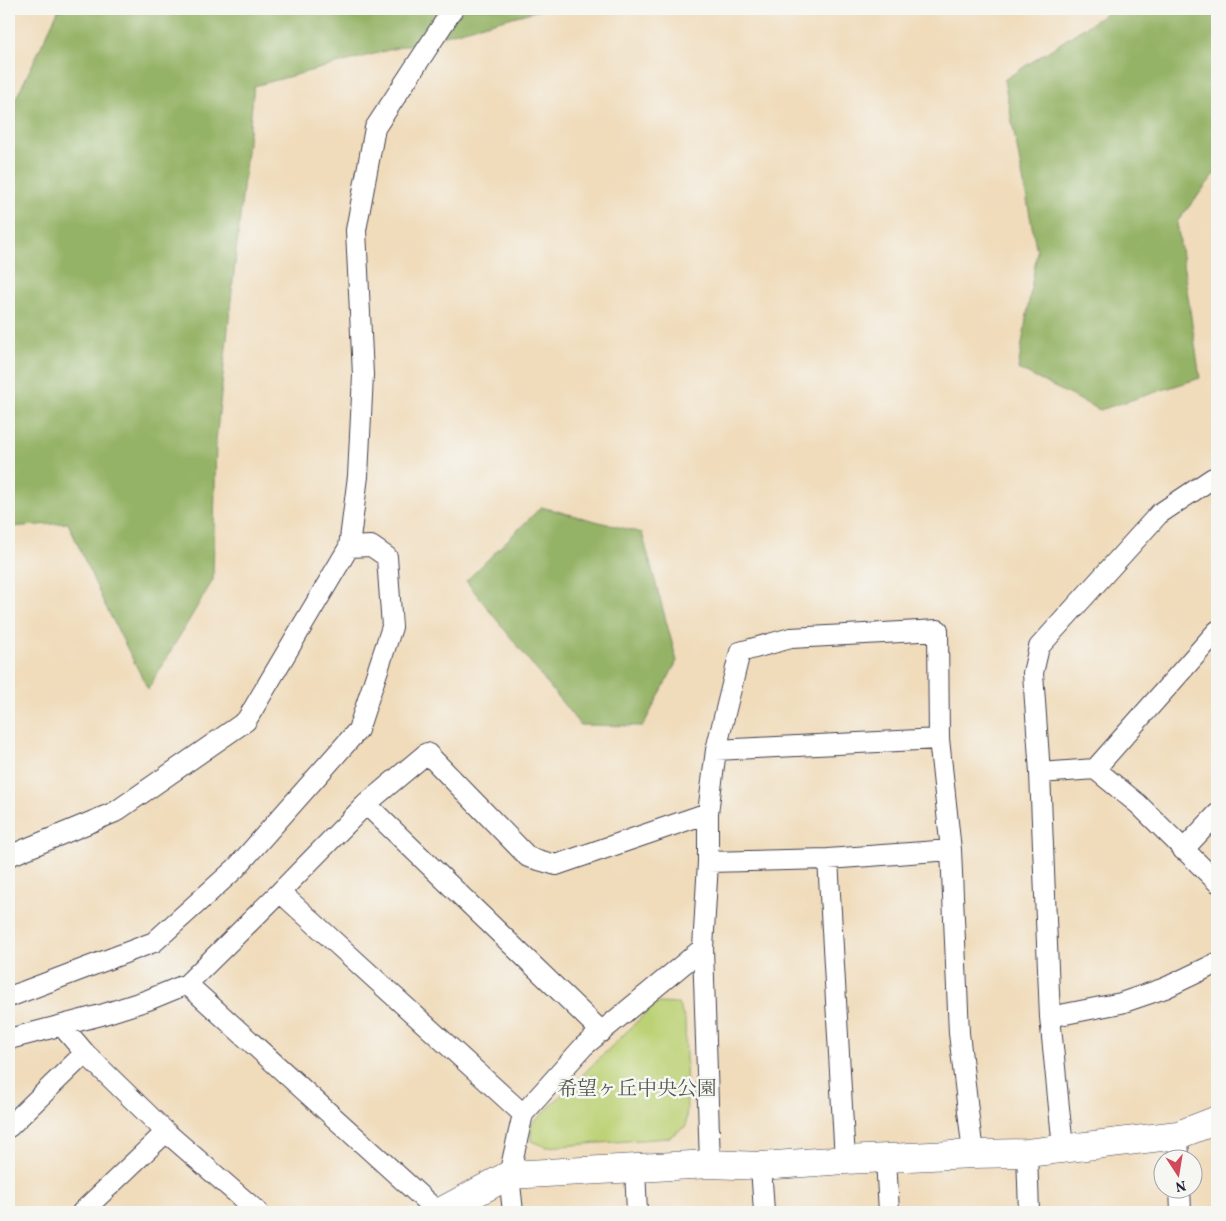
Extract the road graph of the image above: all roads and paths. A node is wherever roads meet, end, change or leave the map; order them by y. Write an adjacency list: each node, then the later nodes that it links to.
1 (453, 9): 3 (street)
2 (1217, 480): 8 (street)
3 (348, 547): 14 (street); 22 (street)
4 (1217, 631): 7 (street)
5 (939, 739): 6 (street); 6 (street); 12 (street)
6 (716, 750): 10 (street)
7 (1094, 769): 8 (street); 13 (street)
8 (1040, 773): 23 (street)
9 (366, 804): 10 (street); 18 (street); 25 (street)
10 (708, 812): 16 (street)
11 (1217, 814): 13 (street)
12 (951, 850): 15 (street); 35 (street)
13 (1183, 850): 17 (street)
14 (9, 856)
15 (828, 860): 16 (street); 37 (street)
16 (708, 862): 19 (street)
17 (1217, 882)
18 (280, 892): 21 (street); 28 (street)
19 (703, 948): 25 (street); 38 (street)
20 (1217, 963): 23 (street)
21 (187, 984): 24 (street); 45 (street)
22 (9, 998)
23 (1050, 1017): 33 (street)
24 (62, 1026): 26 (street); 27 (street)
25 (602, 1032): 28 (street)
26 (9, 1039)
27 (84, 1054): 30 (street); 31 (street)
28 (523, 1114): 41 (street)
29 (1217, 1120): 32 (street)
30 (9, 1127)
31 (166, 1132): 43 (street); 44 (street)
32 (1178, 1147): 33 (street)
33 (1063, 1148): 34 (street)
34 (1027, 1153): 35 (street); 50 (street)
35 (973, 1154): 36 (street)
36 (886, 1159): 37 (street); 49 (street)
37 (845, 1160): 39 (street)
38 (710, 1164): 39 (street); 40 (street)
39 (761, 1166): 48 (street)
40 (635, 1169): 41 (street); 47 (street)
41 (509, 1175): 45 (street); 46 (street)
42 (1180, 1198): 51 (street)
43 (251, 1210)
44 (82, 1212)
45 (439, 1212)
46 (512, 1212)
47 (637, 1212)
48 (764, 1212)
49 (889, 1212)
50 (1029, 1212)
51 (1181, 1212)

